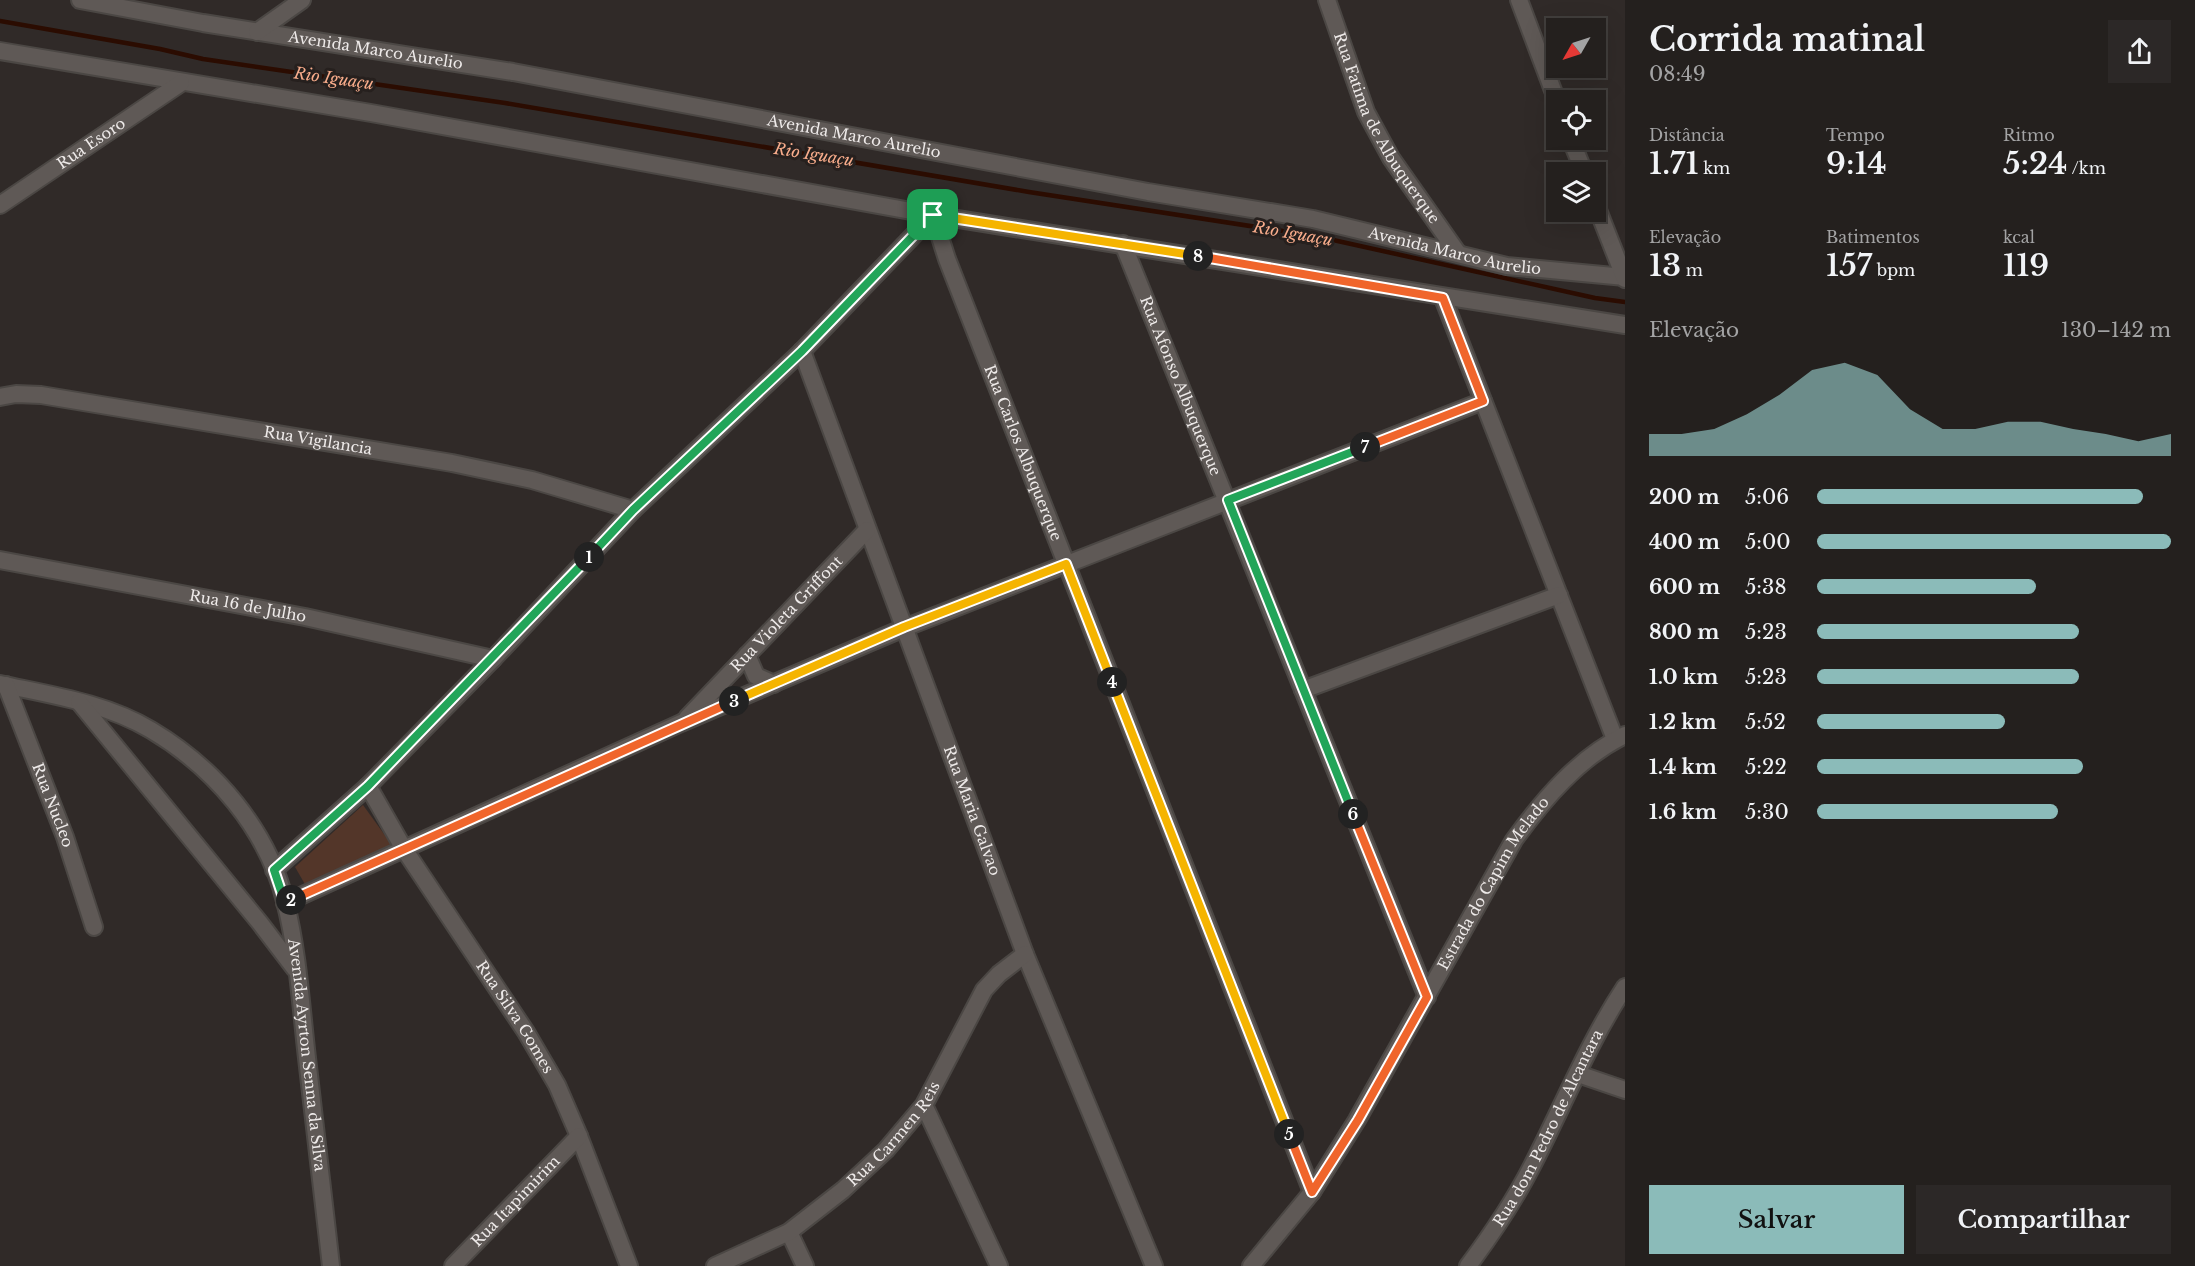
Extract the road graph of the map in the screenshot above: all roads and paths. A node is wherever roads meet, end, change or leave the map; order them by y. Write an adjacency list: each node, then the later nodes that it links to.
1 (80, 0): 5 (street, Avenida Marco Aurelio)
2 (302, 0): 5 (street)
3 (1327, 0): 13 (street, Rua Fatima de Albuquerque)
4 (1519, 0): 8 (street)
5 (257, 32): 13 (street, Avenida Marco Aurelio)
6 (0, 51): 7 (street)
7 (182, 83): 9 (street, Rua Esoro); 10 (street)
8 (1553, 90)
9 (0, 205)
10 (933, 215): 12 (street); 17 (street); 24 (street, Rua Carlos Albuquerque)
11 (1603, 222): 14 (street)
12 (1123, 244): 15 (street); 20 (street, Rua Afonso Albuquerque)
13 (1457, 252): 14 (street, Avenida Marco Aurelio)
14 (1625, 278)
15 (1443, 298): 16 (street); 19 (street)
16 (1625, 325)
17 (802, 351): 21 (street); 22 (street, Rua Maria Galvao)
18 (0, 397): 21 (street, Rua Vigilancia)
19 (1483, 401): 20 (street); 25 (street)
20 (1228, 500): 24 (street); 31 (street, Rua Afonso Albuquerque)
21 (633, 510): 28 (street)
22 (867, 530): 26 (street, Rua Maria Galvao); 27 (street, Rua Violeta Griffont)
23 (0, 560): 28 (street, Rua 16 de Julho)
24 (1066, 564): 26 (street); 48 (street, Rua Carlos Albuquerque)
25 (1559, 595): 31 (street); 34 (street)
26 (904, 627): 29 (street); 40 (street, Rua Maria Galvao)
27 (747, 655): 29 (street); 33 (street, Rua Violeta Griffont)
28 (493, 659): 35 (street)
29 (774, 684): 33 (street)
30 (3, 685): 32 (street, Avenida Ayrton Senna da Silva); 39 (street, Rua Nucleo)
31 (1303, 690): 43 (street, Rua Afonso Albuquerque)
32 (77, 700): 37 (street, Avenida Ayrton Senna da Silva); 41 (street)
33 (681, 723): 36 (street)
34 (1620, 737): 43 (street, Estrada do Capim Melado)
35 (368, 786): 36 (street, Rua Silva Gomes); 37 (street)
36 (404, 849): 38 (street); 47 (street, Rua Silva Gomes)
37 (274, 870): 38 (street, Avenida Ayrton Senna da Silva)
38 (285, 903): 41 (street, Avenida Ayrton Senna da Silva)
39 (94, 927)
40 (1025, 954): 46 (street, Rua Carmen Reis); 56 (street, Rua Maria Galvao)
41 (297, 972): 50 (street, Avenida Ayrton Senna da Silva)
42 (1625, 987): 44 (street, Rua dom Pedro de Alcantara)
43 (1427, 997): 48 (street, Estrada do Capim Melado)
44 (1578, 1074): 45 (street); 58 (street, Rua dom Pedro de Alcantara)
45 (1625, 1090)
46 (924, 1104): 49 (street, Rua Carmen Reis); 55 (street)
47 (579, 1136): 51 (street, Rua Itapimirim); 52 (street, Rua Silva Gomes)
48 (1312, 1192): 57 (street, Estrada do Capim Melado)
49 (789, 1232): 53 (street, Rua Carmen Reis); 54 (street)
50 (331, 1266)
51 (453, 1266)
52 (629, 1266)
53 (715, 1266)
54 (805, 1266)
55 (999, 1266)
56 (1154, 1266)
57 (1251, 1266)
58 (1468, 1266)

